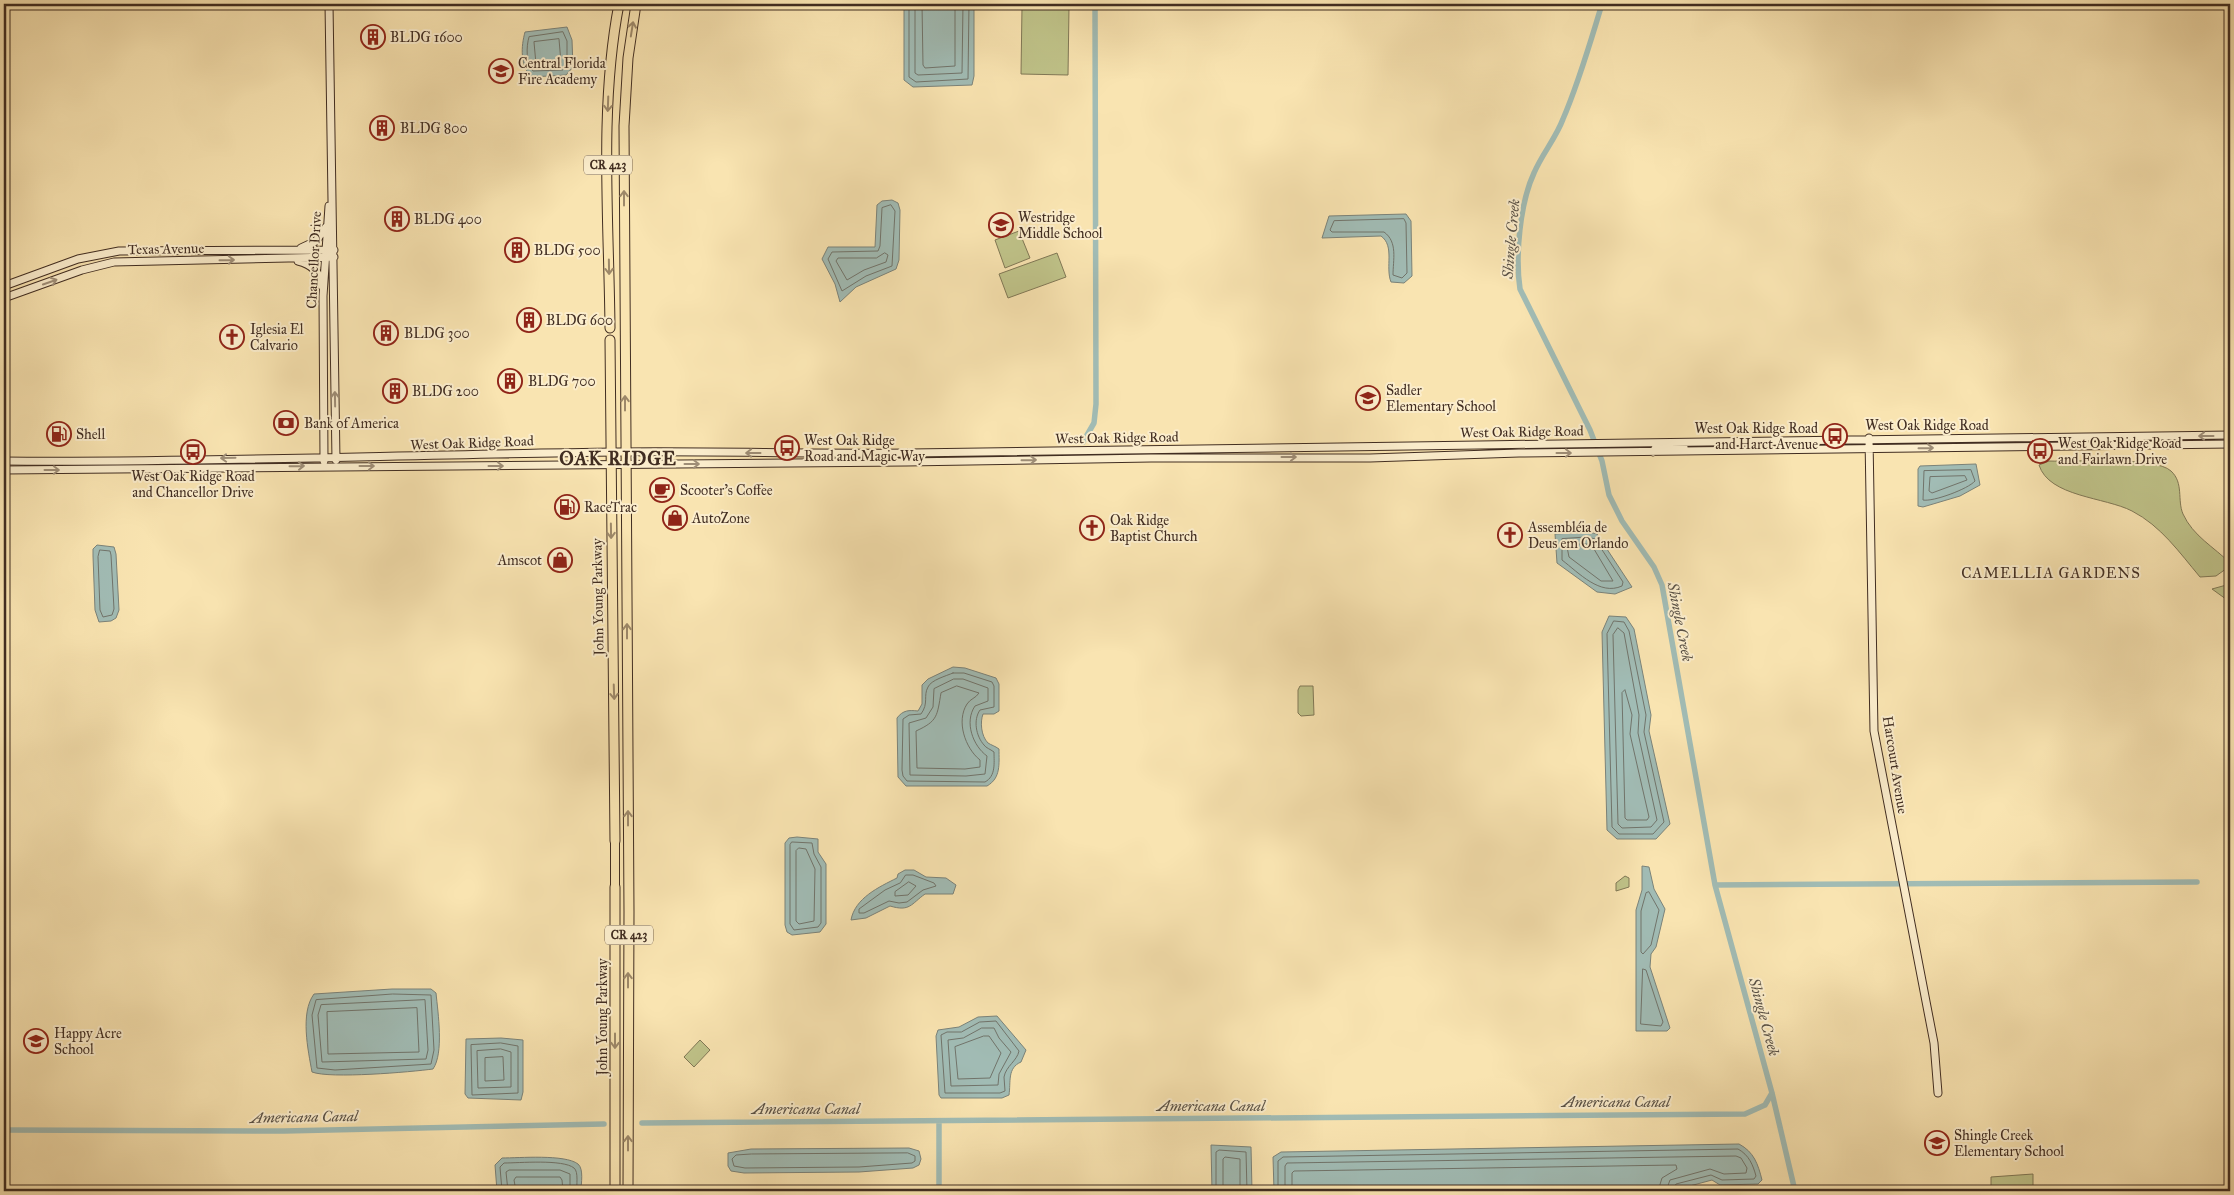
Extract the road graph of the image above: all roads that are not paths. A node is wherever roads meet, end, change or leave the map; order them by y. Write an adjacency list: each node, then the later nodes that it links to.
1 (330, 4): 4 (street, Chancellor Drive)
2 (619, 4): 12 (highway, John Young Parkway / CR 423, one-way to 12)
3 (635, 6): 27 (highway, John Young Parkway / CR 423, one-way to 3)
4 (331, 176): 5 (street, Chancellor Drive); 7 (street, Chancellor Drive)
5 (328, 223): 6 (street); 7 (street, Chancellor Drive)
6 (293, 250): 7 (street, Texas Avenue); 9 (street, Texas Avenue)
7 (330, 253): 8 (street, Texas Avenue); 10 (street, Chancellor Drive); 35 (street, Chancellor Drive, one-way to 7)
8 (288, 260): 10 (street); 11 (street, Texas Avenue, one-way to 8)
9 (4, 286)
10 (323, 296): 34 (street, Chancellor Drive)
11 (4, 298)
12 (610, 328): 13 (main road, John Young Parkway / CR 423)
13 (610, 340): 26 (highway, John Young Parkway / CR 423)
14 (2230, 435): 15 (street, West Oak Ridge Road, one-way to 15)
15 (2066, 436): 16 (street, West Oak Ridge Road); 22 (street)
16 (1869, 438): 17 (street, West Oak Ridge Road); 25 (street, Harcourt Avenue)
17 (1728, 440): 18 (street, West Oak Ridge Road); 29 (street)
18 (1630, 442): 20 (street, West Oak Ridge Road); 31 (street)
19 (2230, 444): 22 (street, West Oak Ridge Road)
20 (1479, 445): 21 (street, West Oak Ridge Road); 33 (street)
21 (1408, 446): 23 (street, West Oak Ridge Road); 38 (street)
22 (1999, 447): 25 (street, West Oak Ridge Road, one-way to 22)
23 (1253, 448): 24 (street, West Oak Ridge Road); 37 (street)
24 (1204, 449): 28 (street, West Oak Ridge Road); 36 (street)
25 (1869, 449): 29 (street, West Oak Ridge Road); 53 (street, Harcourt Avenue)
26 (610, 452): 27 (street, West Oak Ridge Road); 32 (street, West Oak Ridge Road); 43 (highway, John Young Parkway / CR 423)
27 (625, 452): 30 (street, West Oak Ridge Road, one-way to 27); 44 (highway, John Young Parkway / CR 423)
28 (1004, 452): 30 (street, West Oak Ridge Road); 41 (street)
29 (1654, 452): 31 (street, West Oak Ridge Road)
30 (826, 453): 42 (street)
31 (1594, 453): 33 (street, West Oak Ridge Road, one-way to 31)
32 (469, 455): 35 (street, West Oak Ridge Road); 47 (street)
33 (1443, 455): 38 (street, West Oak Ridge Road)
34 (324, 457): 35 (street, West Oak Ridge Road); 39 (street, West Oak Ridge Road, one-way to 39); 45 (street, Chancellor Drive)
35 (336, 457): 46 (street, Chancellor Drive)
36 (1151, 458): 37 (street, West Oak Ridge Road); 41 (street, West Oak Ridge Road, one-way to 36)
37 (1203, 458): 38 (street, West Oak Ridge Road, one-way to 38)
38 (1360, 458)
39 (133, 460): 40 (street, West Oak Ridge Road); 48 (street)
40 (4, 461)
41 (925, 462): 42 (street, West Oak Ridge Road)
42 (826, 463): 44 (street, West Oak Ridge Road, one-way to 42)
43 (610, 464): 44 (street, West Oak Ridge Road); 47 (street, West Oak Ridge Road, one-way to 43); 50 (highway, John Young Parkway / CR 423, one-way to 50)
44 (626, 464): 52 (highway, John Young Parkway / CR 423, one-way to 44)
45 (324, 466): 46 (street, West Oak Ridge Road); 48 (street, West Oak Ridge Road, one-way to 45)
46 (336, 466): 47 (street, West Oak Ridge Road, one-way to 47)
47 (397, 466)
48 (115, 469): 49 (street, West Oak Ridge Road, one-way to 48)
49 (4, 470)
50 (615, 841): 51 (main road, John Young Parkway / CR 423)
51 (615, 887): 52 (highway); 54 (highway, John Young Parkway / CR 423, one-way to 54)
52 (629, 911): 55 (highway, John Young Parkway / CR 423, one-way to 52)
53 (1938, 1093)
54 (615, 1191)
55 (628, 1191)

